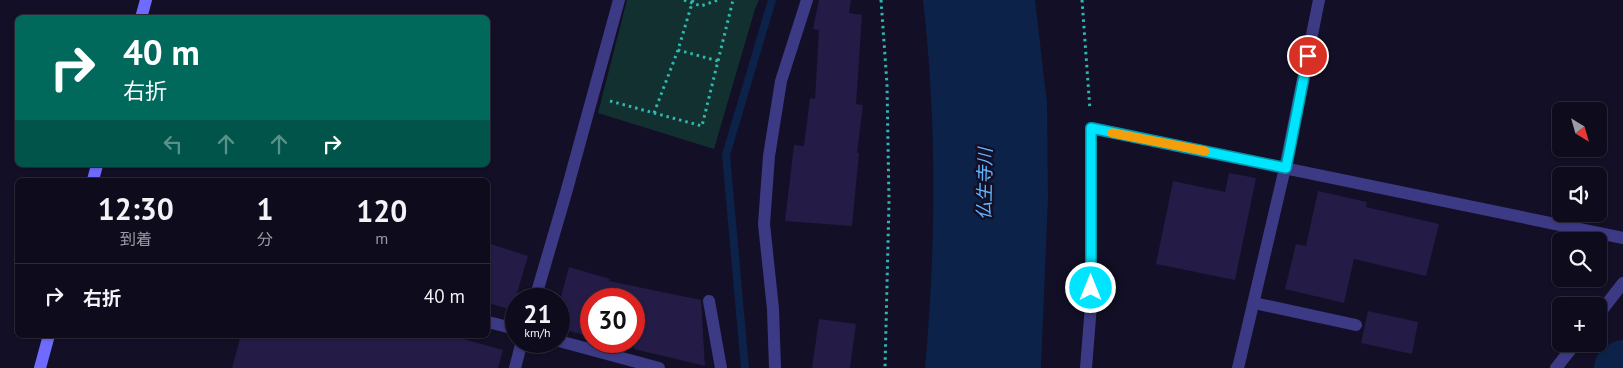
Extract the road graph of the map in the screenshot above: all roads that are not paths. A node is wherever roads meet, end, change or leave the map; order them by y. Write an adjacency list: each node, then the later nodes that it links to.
1 (146, 0): 5 (street)
2 (619, 0): 9 (street)
3 (807, 0): 24 (street)
4 (1320, 0): 6 (street)
5 (142, 15)
6 (1286, 168): 7 (street); 11 (street); 25 (street)
7 (1623, 238)
8 (1623, 283): 12 (street)
9 (538, 288)
10 (709, 301): 23 (street)
11 (1254, 303): 14 (street); 26 (street)
12 (1607, 304)
13 (490, 322): 15 (street)
14 (1356, 325)
15 (505, 326)
16 (49, 338): 20 (street)
17 (570, 344): 22 (street)
18 (1569, 352): 27 (street)
19 (519, 353): 21 (street)
20 (40, 368)
21 (515, 368)
22 (659, 368)
23 (721, 368)
24 (775, 368)
25 (1086, 368)
26 (1238, 368)
27 (1556, 368)

